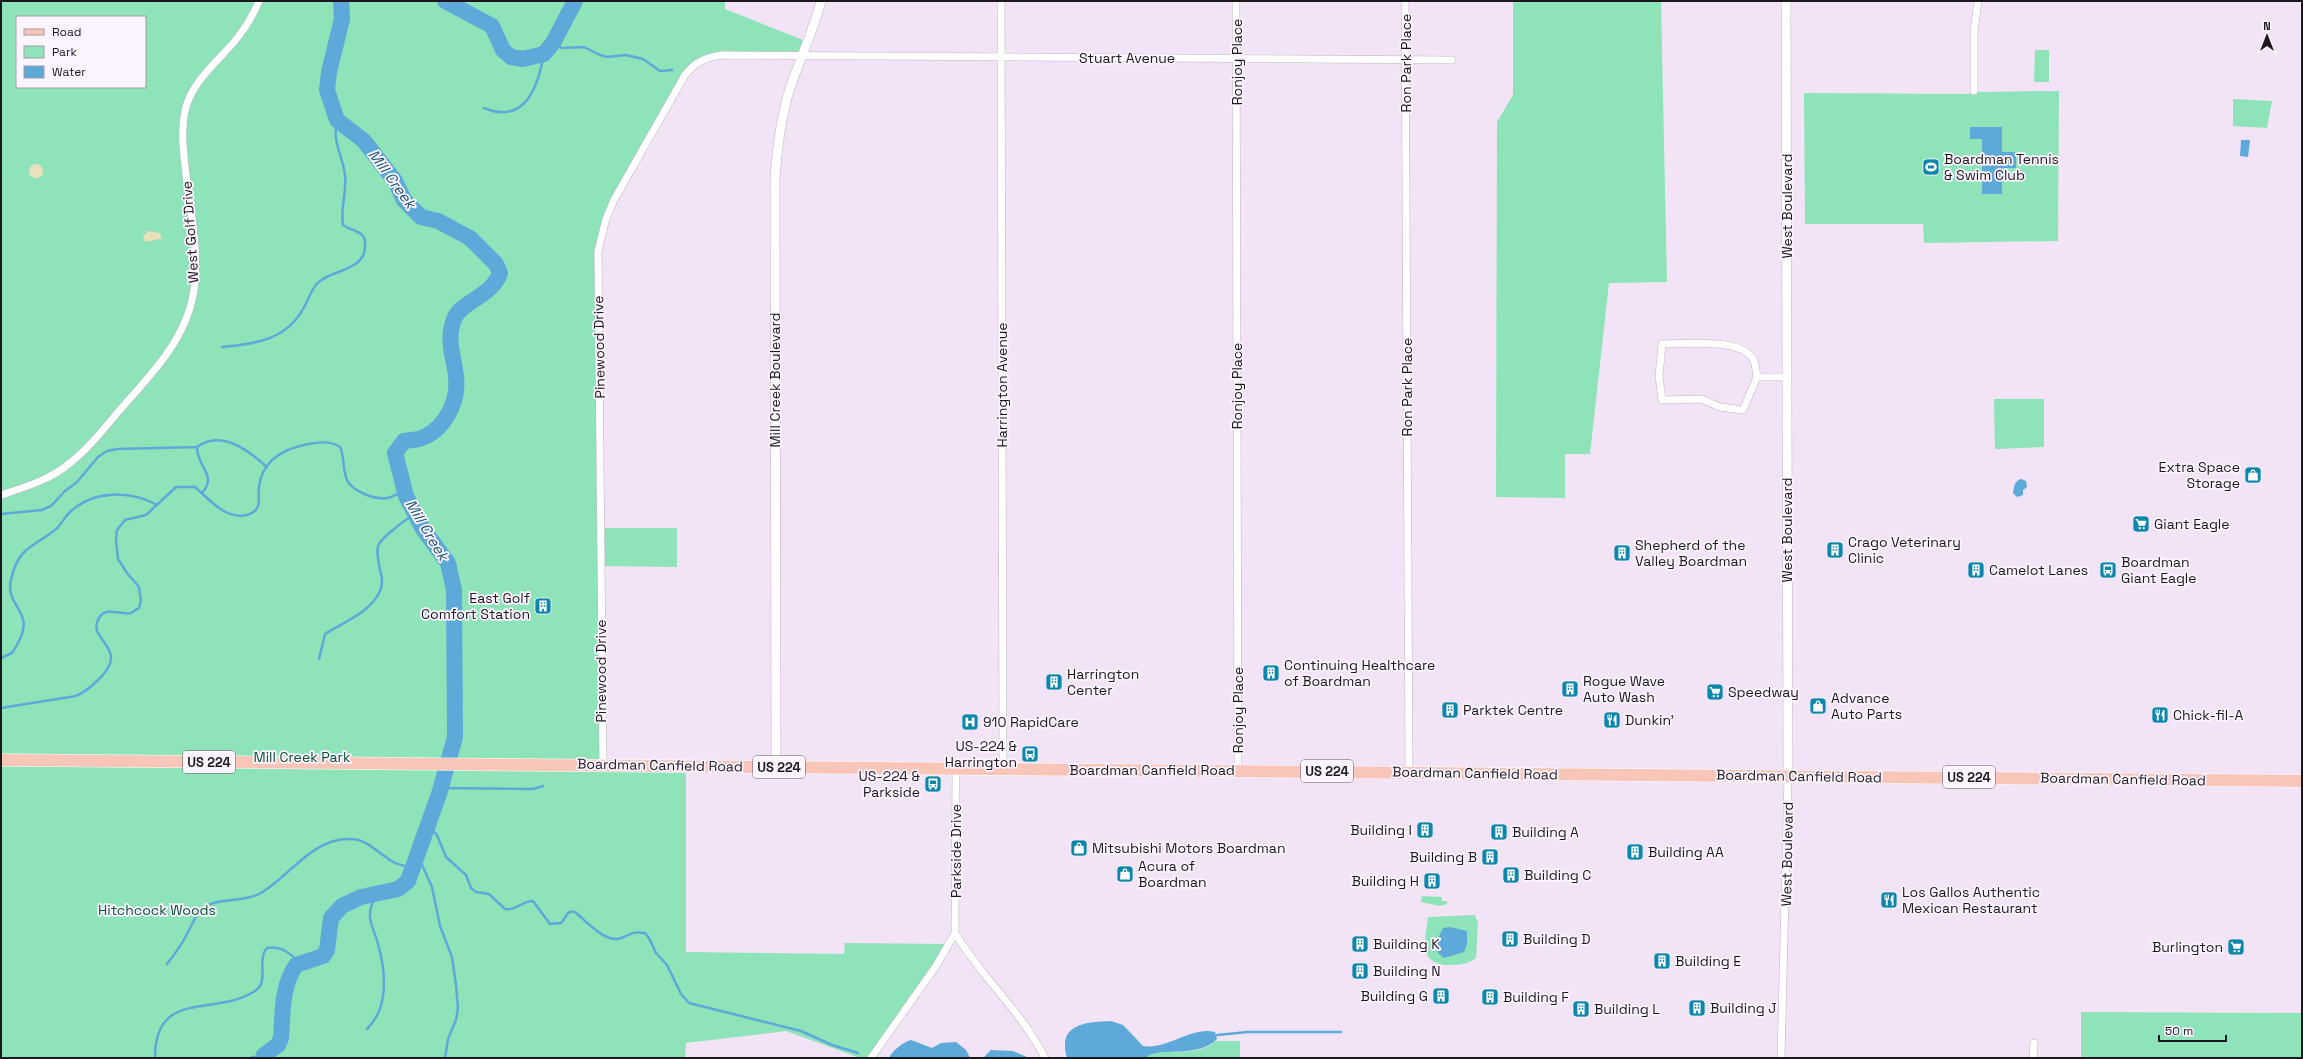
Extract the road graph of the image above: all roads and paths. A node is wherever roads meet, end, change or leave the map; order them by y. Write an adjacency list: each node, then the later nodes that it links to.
1 (259, 1): 16 (street, West Golf Drive)
2 (821, 1): 8 (street, Mill Creek Boulevard)
3 (1001, 1): 9 (street, Harrington Avenue)
4 (1236, 1): 10 (street, Ronjoy Place)
5 (1405, 1): 11 (street, Ron Park Place)
6 (1786, 1): 15 (street, West Boulevard)
7 (1978, 1): 13 (street)
8 (802, 56): 9 (street, Stuart Avenue); 18 (street, Pinewood Drive); 19 (street, Mill Creek Boulevard)
9 (1001, 58): 10 (street, Stuart Avenue); 21 (street, Harrington Avenue)
10 (1237, 59): 11 (street, Stuart Avenue); 22 (street, Ronjoy Place)
11 (1406, 60): 12 (street, Stuart Avenue); 23 (street, Ron Park Place)
12 (1452, 60)
13 (1974, 91)
14 (1757, 377): 14 (street); 15 (street)
15 (1787, 377): 24 (street, West Boulevard)
16 (1, 495)
17 (1, 760): 18 (main road, Boardman Canfield Road / US 224)
18 (603, 765): 19 (main road, Boardman Canfield Road / US 224)
19 (776, 766): 20 (main road, Boardman Canfield Road / US 224)
20 (956, 769): 21 (main road, Boardman Canfield Road / US 224); 26 (street, Parkside Drive)
21 (1003, 769): 22 (main road, Boardman Canfield Road / US 224)
22 (1238, 770): 23 (main road, Boardman Canfield Road / US 224)
23 (1409, 772): 24 (main road, Boardman Canfield Road / US 224)
24 (1788, 776): 25 (main road, Boardman Canfield Road / US 224); 30 (street, West Boulevard)
25 (2302, 781)
26 (955, 933): 28 (street); 29 (street)
27 (2034, 1043): 31 (street)
28 (871, 1058)
29 (1045, 1058)
30 (1781, 1058)
31 (2033, 1058)

